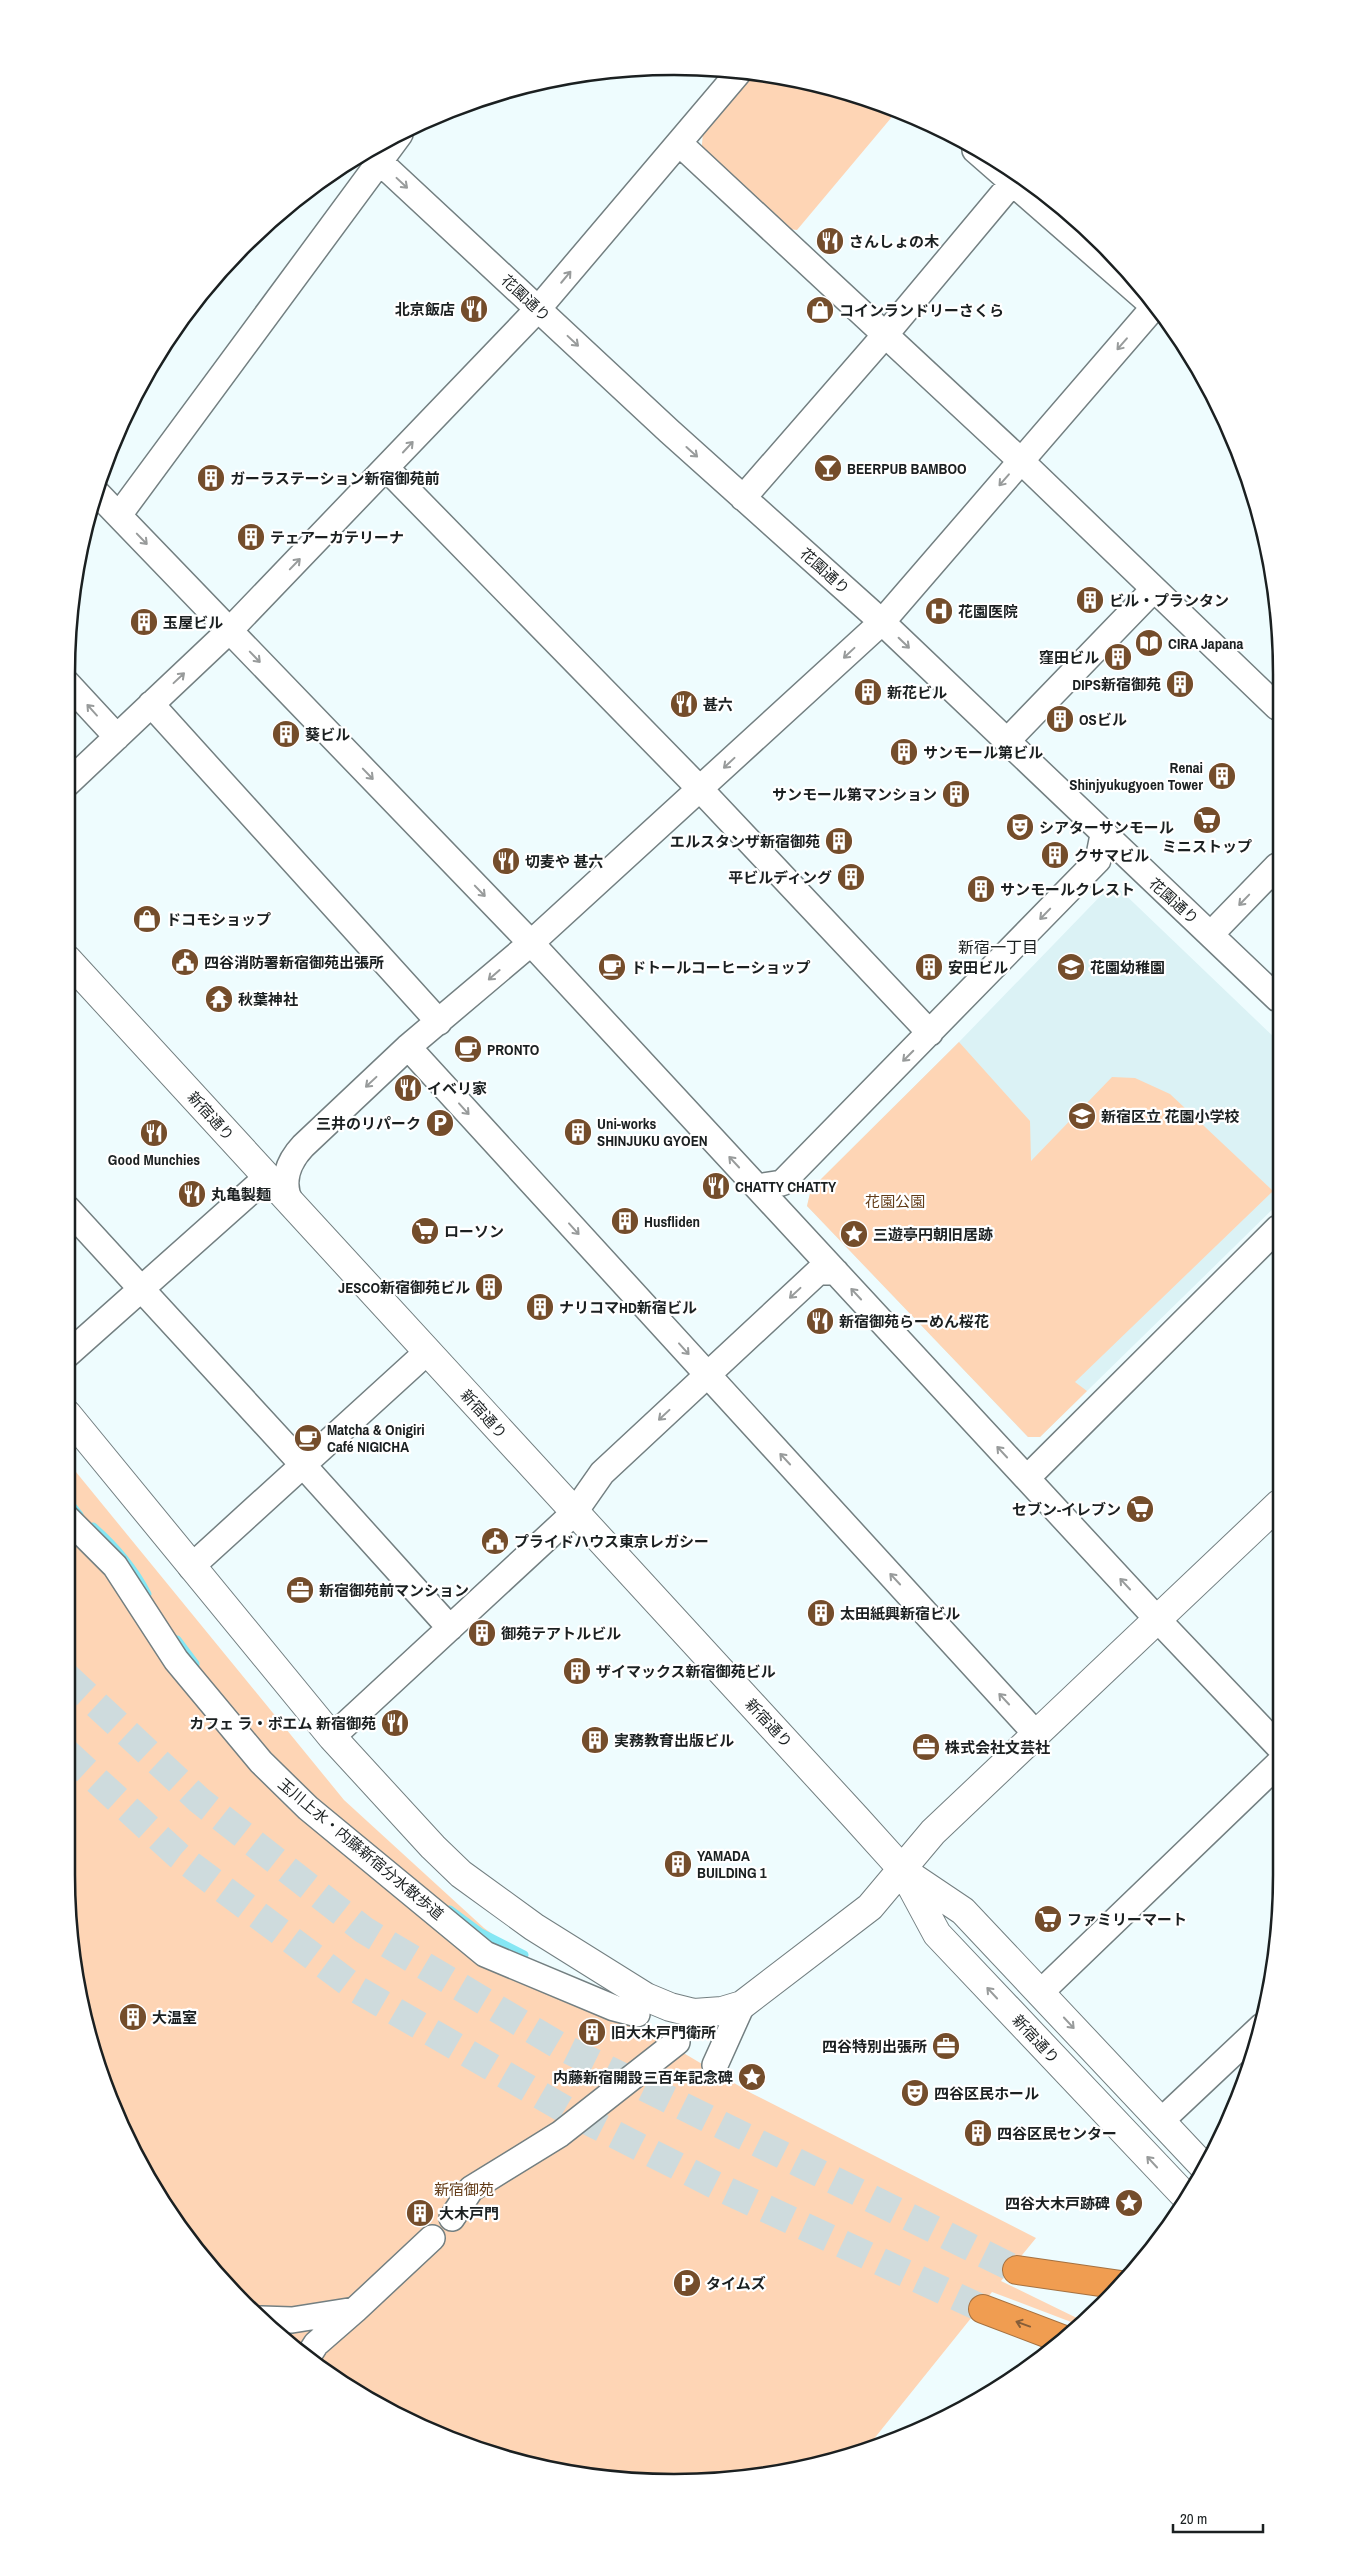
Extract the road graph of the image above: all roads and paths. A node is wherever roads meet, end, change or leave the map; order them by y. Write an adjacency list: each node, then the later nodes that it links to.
1 (735, 78): 2 (street)
2 (679, 143): 7 (street, one-way to 2); 9 (street)
3 (373, 156): 7 (street, 花園通り, one-way to 7); 14 (street)
4 (997, 170): 5 (street)
5 (1012, 183): 6 (street); 9 (street)
6 (1128, 284)
7 (538, 309): 11 (street, one-way to 7); 13 (street, 花園通り, one-way to 13)
8 (1150, 311): 10 (street, one-way to 10)
9 (886, 335): 10 (street); 13 (street)
10 (1021, 461): 15 (street); 16 (street, one-way to 16)
11 (387, 469): 17 (street, one-way to 11); 24 (street)
12 (102, 498): 14 (street)
13 (743, 498): 16 (street, 花園通り)
14 (119, 515): 17 (street, one-way to 17)
15 (1154, 589): 19 (street); 22 (street)
16 (882, 622): 22 (street, 花園通り, one-way to 22); 24 (street, one-way to 24)
17 (230, 630): 20 (street, one-way to 17); 28 (street, one-way to 28)
18 (75, 691): 21 (street, one-way to 18)
19 (1273, 703)
20 (151, 704): 21 (street); 31 (street)
21 (117, 736): 23 (street)
22 (1007, 741): 25 (street, 花園通り)
23 (75, 776)
24 (700, 789): 28 (street); 32 (street)
25 (1103, 835): 27 (street, 花園通り); 32 (street, one-way to 32)
26 (1273, 870): 27 (street, one-way to 27)
27 (1211, 934): 30 (street, 花園通り)
28 (531, 943): 31 (street, one-way to 31); 35 (street, one-way to 28)
29 (75, 968): 34 (street, 新宿通り)
30 (1273, 994)
31 (439, 1022): 33 (street)
32 (930, 1033): 35 (street, one-way to 35)
33 (408, 1047): 36 (street, one-way to 36); 43 (street, one-way to 43)
34 (267, 1177): 36 (street, 新宿通り); 40 (street)
35 (757, 1187): 39 (street)
36 (291, 1203): 42 (street, 新宿通り)
37 (75, 1217): 40 (street)
38 (1273, 1233): 46 (street)
39 (836, 1272): 43 (street, one-way to 43); 46 (street, one-way to 39)
40 (141, 1289): 41 (street); 45 (street)
41 (75, 1348)
42 (427, 1352): 45 (street); 48 (street, 新宿通り)
43 (707, 1374): 48 (street, one-way to 48); 53 (street, one-way to 43)
44 (75, 1424): 50 (street)
45 (303, 1465): 50 (street); 52 (street)
46 (1027, 1478): 51 (street, one-way to 46)
47 (1273, 1510): 51 (street)
48 (574, 1513): 52 (street); 57 (street, 新宿通り)
49 (75, 1526): 59 (street, 玉川上水・内藤新宿分水散歩道)
50 (191, 1567): 54 (street)
51 (1158, 1620): 53 (street); 55 (street)
52 (450, 1628): 54 (street)
53 (1037, 1735): 57 (street)
54 (332, 1736): 57 (street)
55 (1273, 1741)
56 (1273, 1769): 58 (street)
57 (902, 1870): 58 (street, 新宿通り); 64 (street, 新宿通り, one-way to 57)
58 (1041, 1992): 62 (street, 新宿通り, one-way to 62)
59 (636, 2014)
60 (1251, 2036): 62 (street)
61 (677, 2042): 65 (street)
62 (1161, 2121): 63 (street, 新宿通り)
63 (1199, 2162)
64 (1182, 2192)
65 (452, 2218)
66 (432, 2238): 70 (street)
67 (1112, 2284): 68 (highway)
68 (1098, 2299)
69 (983, 2309): 72 (highway, one-way to 69)
70 (354, 2310): 71 (street); 73 (street)
71 (273, 2319)
72 (1055, 2336)
73 (311, 2352)

